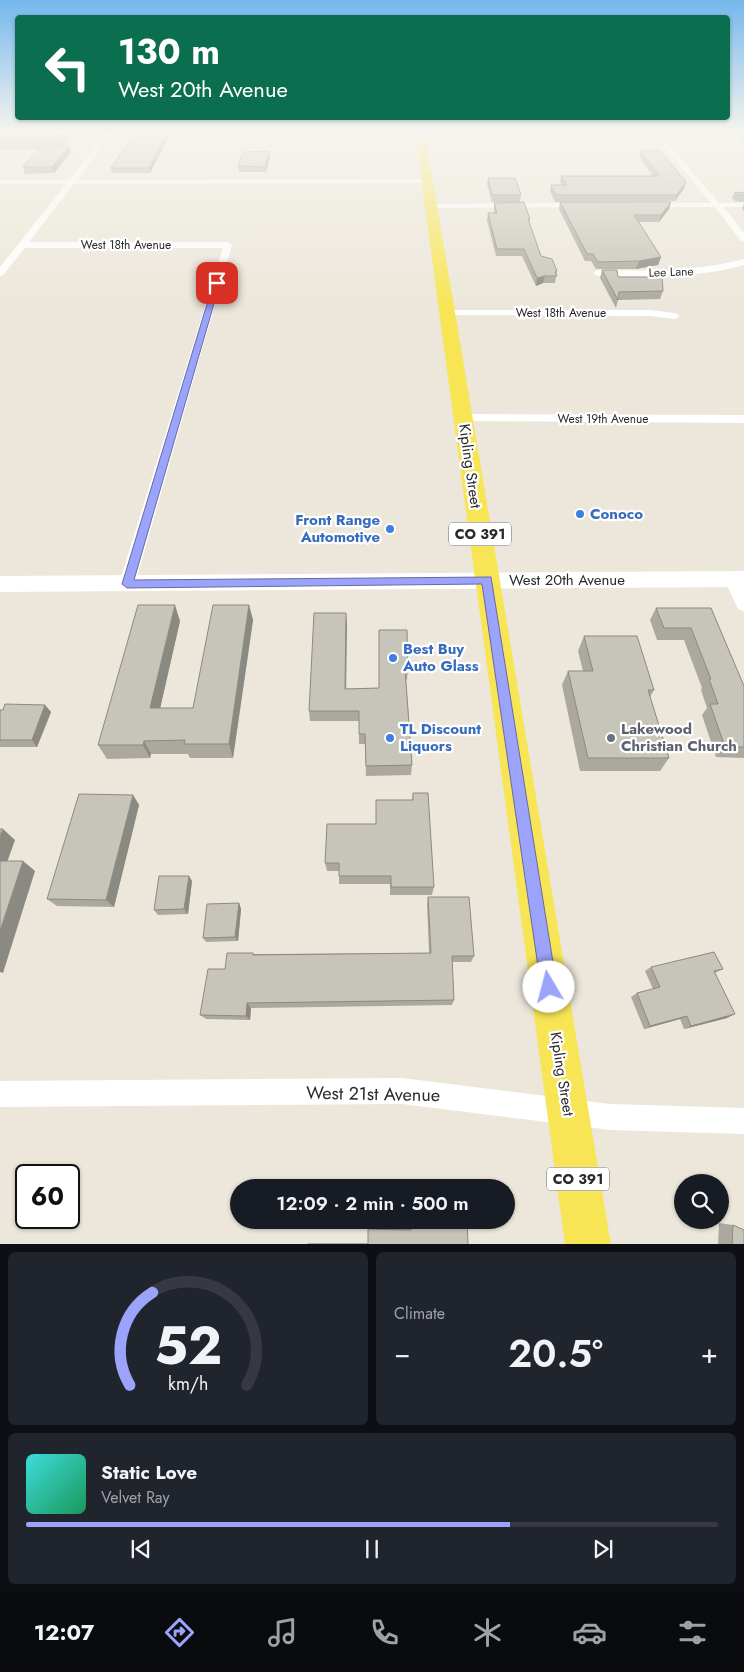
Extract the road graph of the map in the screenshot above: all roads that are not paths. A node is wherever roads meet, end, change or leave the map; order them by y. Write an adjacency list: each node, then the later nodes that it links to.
1 (65, 191): 10 (street)
2 (429, 191): 8 (main road, Kipling Street / CO 391)
3 (705, 191): 6 (street)
4 (586, 205): 8 (street)
5 (643, 205): 6 (street)
6 (717, 205): 7 (street); 9 (street)
7 (744, 205)
8 (431, 206): 14 (main road, Kipling Street / CO 391)
9 (744, 239)
10 (23, 245): 12 (street); 21 (street, West 18th Avenue)
11 (744, 262): 13 (street, Lee Lane)
12 (0, 273)
13 (598, 273)
14 (447, 313): 15 (street, West 18th Avenue); 16 (main road, Kipling Street / CO 391)
15 (675, 316)
16 (463, 418): 17 (street, West 19th Avenue); 19 (main road, Kipling Street / CO 391)
17 (744, 420)
18 (738, 579): 19 (street, West 20th Avenue); 22 (street)
19 (487, 580): 21 (street, West 20th Avenue); 24 (main road, Kipling Street / CO 391)
20 (0, 584): 21 (street, West 20th Avenue)
21 (127, 584)
22 (744, 605)
23 (0, 1094): 24 (street, West 21st Avenue)
24 (568, 1113): 25 (street, West 21st Avenue); 26 (main road, Kipling Street / CO 391)
25 (744, 1120)
26 (588, 1244)

